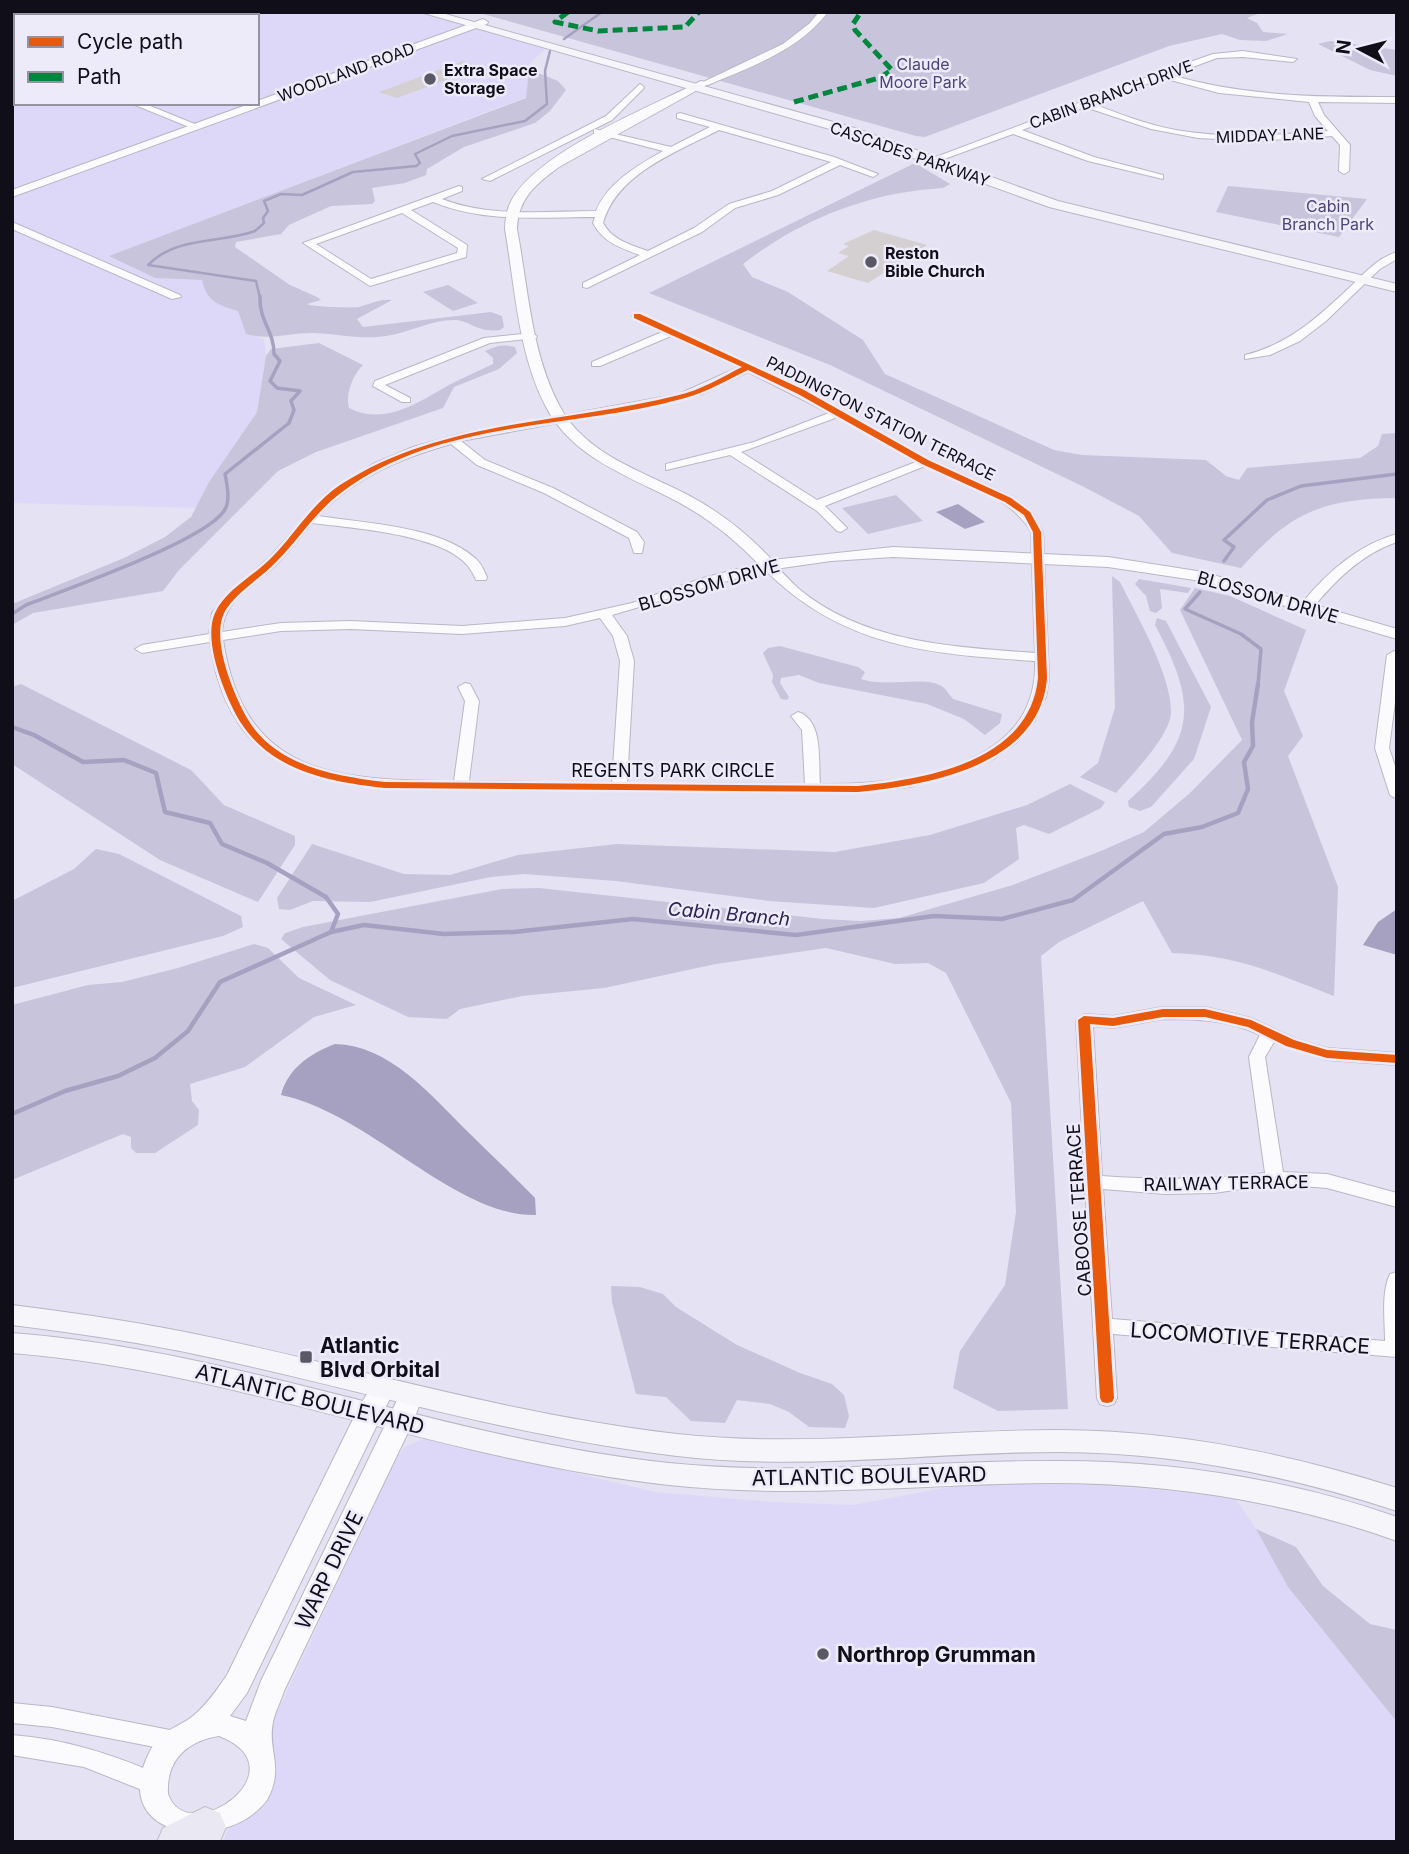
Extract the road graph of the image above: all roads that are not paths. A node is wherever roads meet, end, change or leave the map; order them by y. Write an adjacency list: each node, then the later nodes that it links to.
1 (425, 12): 4 (main road, CASCADES PARKWAY)
2 (448, 12): 4 (main road, CASCADES PARKWAY)
3 (824, 12): 7 (street)
4 (478, 24): 7 (main road, CASCADES PARKWAY); 11 (street, WOODLAND ROAD)
5 (1293, 60): 6 (street, CABIN BRANCH DRIVE)
6 (1161, 75): 9 (street); 12 (street, CABIN BRANCH DRIVE)
7 (700, 86): 21 (street); 23 (main road, CASCADES PARKWAY)
8 (640, 87): 18 (street)
9 (1313, 100): 10 (street); 20 (street)
10 (1397, 100)
11 (259, 104)
12 (1084, 104): 19 (street, CABIN BRANCH DRIVE); 20 (street, MIDDAY LANE)
13 (139, 105): 16 (street)
14 (257, 105): 16 (street, WOODLAND ROAD)
15 (680, 116): 17 (street)
16 (197, 127): 30 (street, WOODLAND ROAD)
17 (717, 127): 22 (street); 24 (street)
18 (584, 128): 21 (street); 28 (street)
19 (1012, 130): 23 (street, CABIN BRANCH DRIVE); 27 (street)
20 (1335, 133): 25 (street)
21 (610, 134): 22 (street); 33 (street)
22 (674, 151): 34 (street)
23 (938, 158): 38 (main road, CASCADES PARKWAY)
24 (839, 162): 26 (street); 36 (street)
25 (1344, 171)
26 (873, 174)
27 (1160, 177)
28 (487, 179)
29 (459, 189): 31 (street)
30 (12, 194)
31 (434, 199): 32 (street); 33 (street)
32 (402, 209): 32 (street)
33 (512, 212): 34 (street); 45 (street)
34 (599, 214): 36 (street)
35 (12, 225): 42 (street)
36 (650, 255): 40 (street)
37 (1397, 255): 38 (street)
38 (1366, 276): 39 (main road, CASCADES PARKWAY); 41 (main road, CASCADES PARKWAY); 46 (street)
39 (1397, 279)
40 (587, 285)
41 (1397, 288)
42 (176, 297)
43 (637, 316): 44 (street, PADDINGTON STATION TERRACE)
44 (671, 332): 47 (street); 48 (street, PADDINGTON STATION TERRACE)
45 (532, 336): 49 (street); 51 (street)
46 (1249, 357)
47 (596, 364)
48 (749, 367): 50 (street, PADDINGTON STATION TERRACE); 51 (street)
49 (406, 400)
50 (839, 413): 53 (street); 54 (street, PADDINGTON STATION TERRACE)
51 (560, 419): 52 (street); 62 (street)
52 (453, 439): 57 (street); 60 (street)
53 (732, 451): 55 (street); 56 (street)
54 (925, 462): 56 (street); 61 (street, PADDINGTON STATION TERRACE)
55 (670, 467)
56 (816, 505): 58 (street)
57 (311, 519): 63 (street); 67 (street)
58 (841, 528)
59 (1397, 538): 64 (street)
60 (638, 550)
61 (1039, 558): 62 (street, BLOSSOM DRIVE); 64 (street, BLOSSOM DRIVE); 70 (street, REGENTS PARK CIRCLE)
62 (768, 565): 65 (street, BLOSSOM DRIVE); 70 (street)
63 (481, 577)
64 (1306, 607): 66 (street, BLOSSOM DRIVE)
65 (604, 614): 67 (street, BLOSSOM DRIVE); 75 (street)
66 (1397, 634)
67 (214, 636): 68 (street, BLOSSOM DRIVE); 74 (street, REGENTS PARK CIRCLE)
68 (142, 649)
69 (1394, 655): 73 (street)
70 (1041, 657): 76 (street, REGENTS PARK CIRCLE)
71 (465, 687): 74 (street)
72 (798, 716): 76 (street)
73 (1389, 748): 77 (street)
74 (461, 786): 75 (street, REGENTS PARK CIRCLE)
75 (619, 788): 76 (street, REGENTS PARK CIRCLE)
76 (813, 789)
77 (1397, 795)
78 (1269, 1035): 79 (street); 80 (street); 81 (street, CABOOSE TERRACE)
79 (1397, 1059)
80 (1275, 1178): 81 (street, RAILWAY TERRACE); 82 (street, RAILWAY TERRACE)
81 (1095, 1182): 85 (street, CABOOSE TERRACE)
82 (1397, 1200)
83 (1397, 1279): 87 (street)
84 (12, 1315): 88 (main road, ATLANTIC BOULEVARD)
85 (1104, 1326): 87 (street, LOCOMOTIVE TERRACE); 90 (street, CABOOSE TERRACE)
86 (12, 1343): 91 (main road, ATLANTIC BOULEVARD)
87 (1396, 1349)
88 (383, 1388): 89 (main road, ATLANTIC BOULEVARD); 91 (street, WARP DRIVE)
89 (411, 1395): 92 (street, WARP DRIVE); 93 (main road, ATLANTIC BOULEVARD)
90 (1107, 1398)
91 (368, 1414): 92 (main road, ATLANTIC BOULEVARD); 96 (street, WARP DRIVE)
92 (401, 1422): 94 (main road, ATLANTIC BOULEVARD); 99 (street, WARP DRIVE)
93 (1397, 1500)
94 (1397, 1529)
95 (12, 1713): 97 (street)
96 (201, 1726): 97 (street); 99 (street)
97 (175, 1741): 100 (street)
98 (12, 1745): 100 (street)
99 (260, 1748): 101 (street)
100 (152, 1783): 101 (street)
101 (191, 1835)

